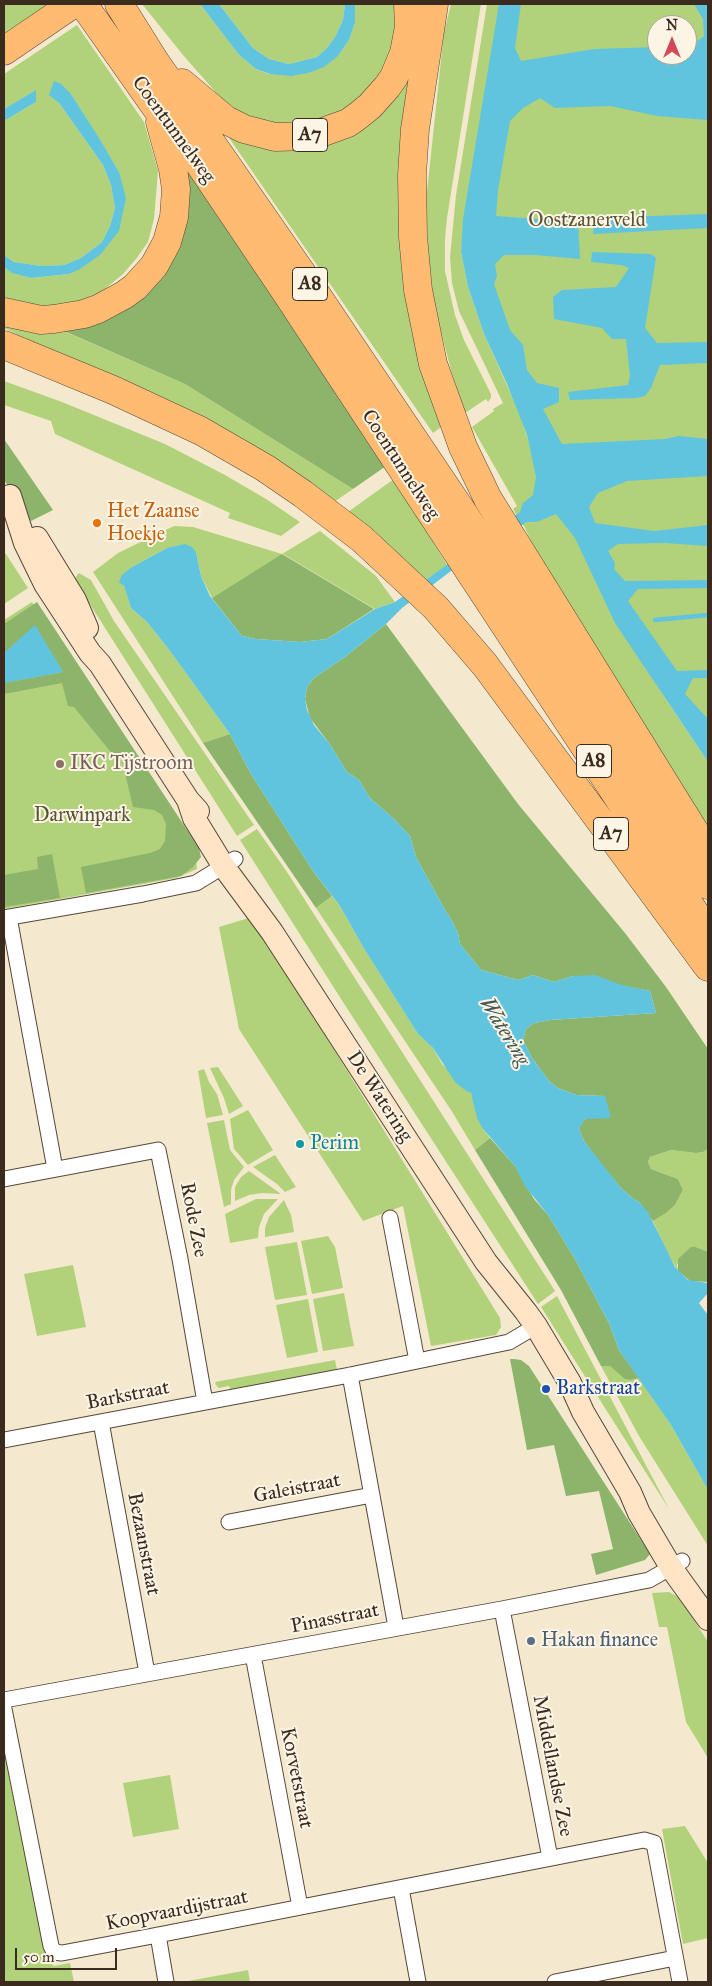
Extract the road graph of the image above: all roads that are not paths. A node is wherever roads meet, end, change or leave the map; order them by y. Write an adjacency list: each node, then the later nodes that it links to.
1 (118, 4): 6 (highway, Coentunnelweg / A8)
2 (408, 4): 6 (highway, A7)
3 (434, 4): 13 (highway, A8)
4 (82, 7): 5 (highway); 7 (highway, Coentunnelweg / A8)
5 (7, 51)
6 (154, 60): 15 (highway, Coentunnelweg / A8)
7 (156, 108): 8 (highway, A8); 17 (highway, Coentunnelweg / A8)
8 (4, 312)
9 (4, 345): 11 (highway, A7)
10 (4, 356): 11 (highway, A7)
11 (42, 361): 18 (highway, A7)
12 (7, 491): 14 (main road, De Watering)
13 (708, 853)
14 (229, 863): 16 (street); 22 (main road, De Watering)
15 (708, 885)
16 (6, 917): 19 (street)
17 (708, 932)
18 (708, 967)
19 (55, 1169): 20 (street, Rode Zee); 25 (street, Rode Zee)
20 (4, 1178)
21 (390, 1218): 23 (street)
22 (529, 1329): 23 (street, Barkstraat); 30 (main road, De Watering)
23 (418, 1361): 24 (street, Barkstraat)
24 (350, 1375): 25 (street, Barkstraat); 28 (street, Galeistraat)
25 (205, 1402): 26 (street, Barkstraat)
26 (101, 1422): 27 (street, Barkstraat); 36 (street, Bezaanstraat)
27 (4, 1440)
28 (372, 1495): 29 (street, Galeistraat); 34 (street, Galeistraat)
29 (229, 1522)
30 (677, 1565): 31 (main road, De Watering); 32 (street, Pinasstraat); 33 (main road, De Watering)
31 (708, 1604)
32 (502, 1609): 34 (street, Pinasstraat); 39 (street, Middellandse Zee)
33 (708, 1619)
34 (396, 1627): 35 (street, Pinasstraat)
35 (253, 1655): 36 (street, Pinasstraat); 41 (street, Korvetstraat)
36 (147, 1673): 37 (street, Pinasstraat)
37 (4, 1700)
38 (4, 1709): 42 (street, Koopvaardijstraat)
39 (550, 1858): 40 (street, Koopvaardijstraat); 43 (street, Middellandse Zee)
40 (401, 1888): 41 (street, Koopvaardijstraat); 45 (street)
41 (300, 1907): 42 (street, Koopvaardijstraat)
42 (158, 1935): 44 (street)
43 (675, 1958): 46 (street); 47 (street, Middellandse Zee)
44 (166, 1982)
45 (418, 1982)
46 (555, 1982)
47 (680, 1982)

